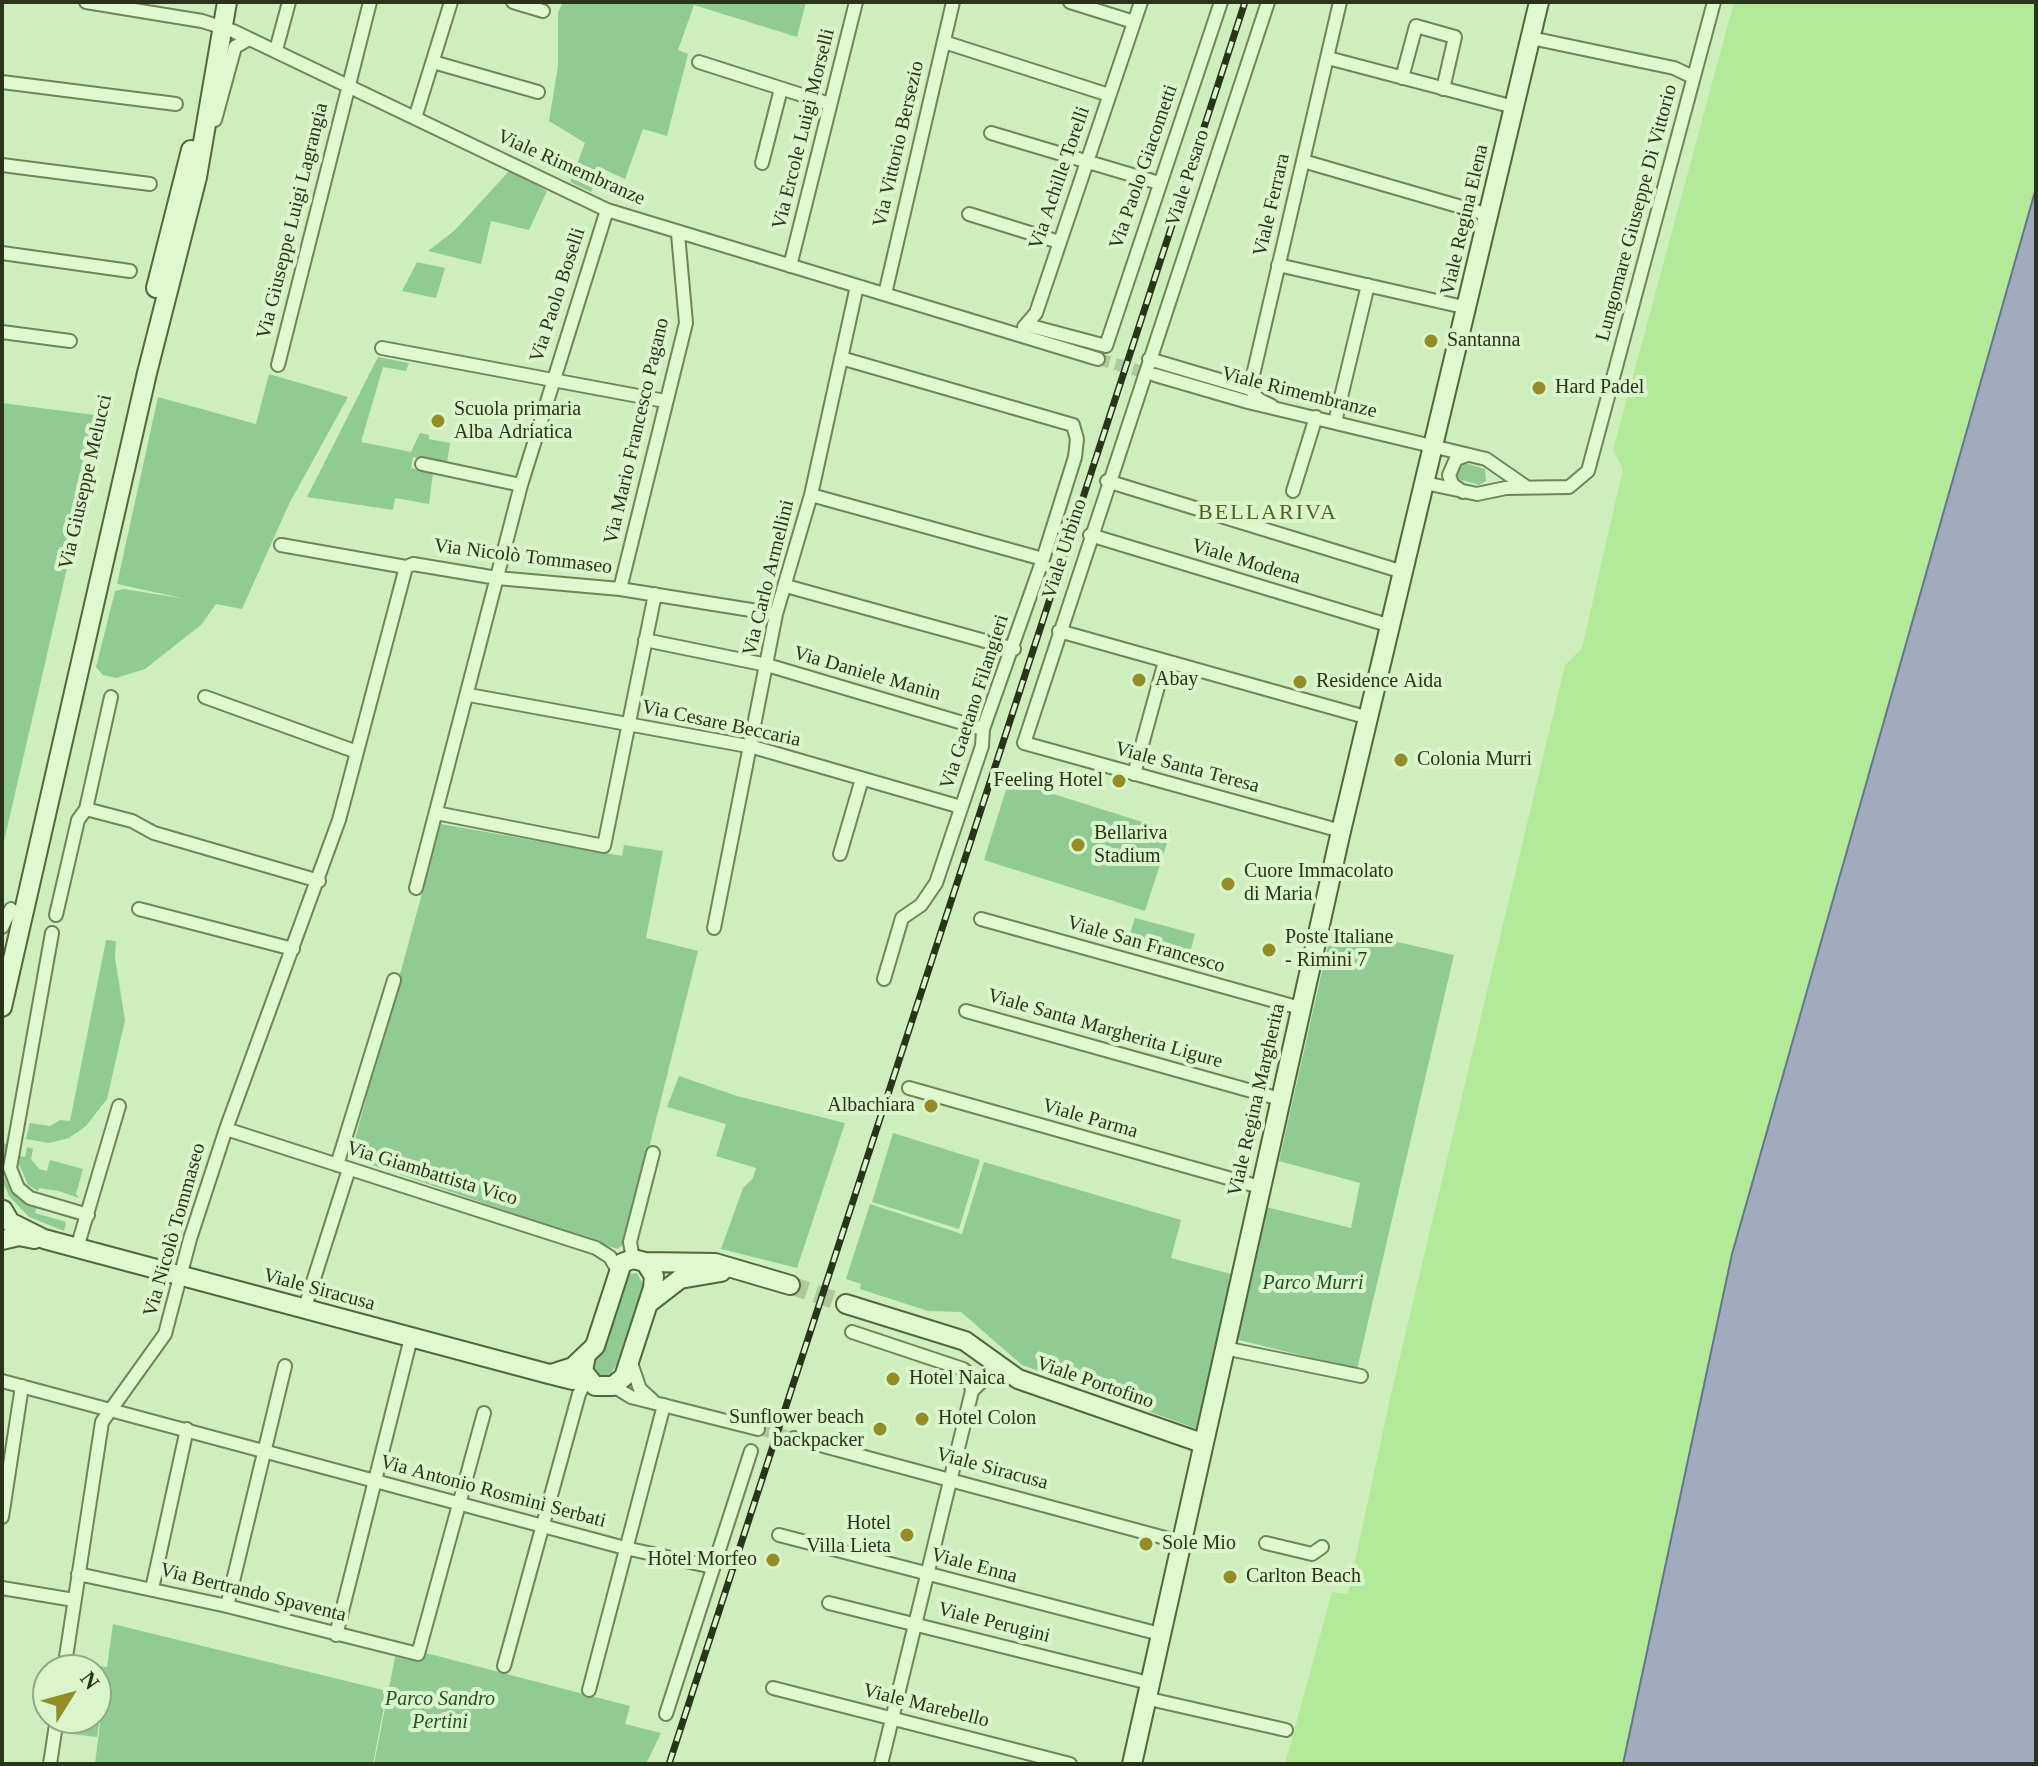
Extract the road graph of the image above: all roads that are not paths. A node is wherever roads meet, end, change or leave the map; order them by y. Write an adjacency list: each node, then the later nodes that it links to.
1 (86, 2): 19 (street, Viale Rimembranze)
2 (221, 2): 19 (street)
3 (227, 2): 19 (street)
4 (289, 2): 23 (street)
5 (370, 2): 30 (street, Via Giuseppe Luigi Lagrangia)
6 (451, 2): 25 (street)
7 (513, 2): 17 (street)
8 (856, 2): 36 (street, Via Ercole Luigi Morselli)
9 (953, 2): 22 (street, Via Vittorio Bersezio)
10 (1070, 2): 18 (street)
11 (1141, 2): 18 (street, Via Achille Torelli)
12 (1221, 2): 45 (street, Via Paolo Giacometti)
13 (1268, 2): 68 (street, Viale Pesaro)
14 (1340, 2): 24 (street, Viale Ferrara)
15 (1539, 2): 20 (street, Viale Regina Elena)
16 (1714, 2): 27 (street, Lungomare Giuseppe Di Vittorio)
17 (543, 11)
18 (1134, 22): 34 (street, Via Achille Torelli)
19 (220, 27): 21 (street, Viale Rimembranze); 44 (street, Via Giuseppe Melucci); 122 (street, Via Giuseppe Melucci)
20 (1531, 38): 27 (street); 37 (street, Viale Regina Elena)
21 (249, 39): 23 (street, Viale Rimembranze); 44 (street, Via Giuseppe Melucci)
22 (944, 42): 34 (street); 58 (street, Via Vittorio Bersezio)
23 (276, 50): 30 (street, Viale Rimembranze)
24 (1328, 58): 28 (street); 40 (street, Viale Ferrara)
25 (433, 62): 33 (street); 38 (street)
26 (699, 62): 31 (street)
27 (1693, 77): 83 (street, Lungomare Giuseppe Di Vittorio)
28 (1402, 78): 32 (street); 32 (street)
29 (2, 82): 35 (street)
30 (347, 87): 38 (street, Viale Rimembranze); 67 (street, Via Giuseppe Luigi Lagrangia)
31 (781, 89): 36 (street); 42 (street)
32 (1443, 89): 37 (street)
33 (538, 92)
34 (1109, 95): 41 (street, Via Achille Torelli)
35 (176, 104)
36 (830, 104): 54 (street, Via Ercole Luigi Morselli)
37 (1514, 107): 49 (street, Viale Regina Elena)
38 (415, 118): 47 (street, Viale Rimembranze)
39 (991, 133): 41 (street)
40 (1303, 161): 49 (street); 53 (street, Viale Ferrara)
41 (1085, 162): 45 (street); 51 (street, Via Achille Torelli)
42 (762, 163)
43 (2, 165): 46 (street)
44 (197, 177): 133 (street, Via Giuseppe Melucci)
45 (1159, 183): 61 (street, Via Paolo Giacometti)
46 (150, 184)
47 (607, 210): 50 (street, Viale Rimembranze); 69 (street, Via Paolo Boselli)
48 (969, 214): 51 (street)
49 (1489, 215): 59 (street, Viale Regina Elena)
50 (678, 234): 54 (street, Viale Rimembranze); 71 (street, Via Mario Francesco Pagano)
51 (1059, 242): 61 (street, Via Achille Torelli)
52 (2, 253): 55 (street)
53 (1278, 265): 56 (street); 73 (street, Viale Ferrara)
54 (790, 266): 57 (street, Viale Rimembranze)
55 (130, 271)
56 (1368, 285): 59 (street); 75 (street)
57 (857, 286): 58 (street, Viale Rimembranze); 65 (street, Via Carlo Armellini)
58 (885, 294): 60 (street, Viale Rimembranze)
59 (1468, 308): 76 (street, Viale Regina Elena)
60 (985, 323): 61 (street); 66 (street, Viale Rimembranze)
61 (1027, 325)
62 (2, 332): 63 (street)
63 (70, 341)
64 (382, 348): 69 (street)
65 (841, 358): 87 (street, Via Carlo Armellini); 90 (street, Via Gaetano Filangieri)
66 (1098, 359)
67 (278, 365)
68 (1148, 369): 70 (street); 72 (street); 73 (street, Viale Rimembranze); 80 (street, Viale Urbino)
69 (551, 380): 71 (street); 82 (street, Via Paolo Boselli)
70 (1247, 388)
71 (665, 401): 95 (street, Via Mario Francesco Pagano)
72 (1245, 404)
73 (1272, 406): 74 (street, Viale Rimembranze)
74 (1316, 417): 75 (street, Viale Rimembranze); 84 (street)
75 (1335, 422): 76 (street, Viale Rimembranze)
76 (1434, 447): 77 (street, Viale Rimembranze); 81 (street, Viale Regina Margherita)
77 (1467, 455): 78 (street); 85 (street)
78 (1484, 459): 83 (street); 86 (street)
79 (422, 464): 82 (street)
80 (1107, 481): 88 (street, Viale Urbino); 92 (street)
81 (1425, 483): 85 (street); 92 (street, Viale Regina Margherita)
82 (521, 485): 93 (street, Via Paolo Boselli)
83 (1528, 487): 86 (street)
84 (1293, 491)
85 (1463, 492): 86 (street)
86 (1485, 493)
87 (811, 495): 90 (street); 94 (street, Via Carlo Armellini)
88 (1090, 535): 98 (street, Viale Modena); 99 (street, Viale Urbino)
89 (281, 545): 91 (street)
90 (1043, 559): 101 (street, Via Gaetano Filangieri)
91 (406, 567): 93 (street, Via Nicolò Tommaseo); 112 (street, Via Nicolò Tommaseo)
92 (1403, 572): 98 (street, Viale Regina Margherita)
93 (497, 578): 95 (street, Via Nicolò Tommaseo); 104 (street, Via Paolo Boselli)
94 (786, 586): 97 (street, Via Carlo Armellini); 101 (street)
95 (620, 589): 96 (street, Via Nicolò Tommaseo)
96 (655, 594): 97 (street, Via Nicolò Tommaseo); 100 (street)
97 (776, 614): 103 (street, Via Carlo Armellini)
98 (1391, 626): 107 (street, Viale Regina Margherita)
99 (1059, 631): 102 (street); 110 (street, Viale Urbino)
100 (645, 640): 103 (street, Via Daniele Manin); 108 (street)
101 (1014, 649): 109 (street, Via Gaetano Filangieri)
102 (1165, 661): 107 (street); 113 (street)
103 (767, 665): 109 (street, Via Daniele Manin); 111 (street, Via Carlo Armellini)
104 (469, 695): 108 (street, Via Cesare Beccaria); 117 (street, Via Paolo Boselli)
105 (111, 697): 116 (street)
106 (205, 697): 112 (street)
107 (1369, 718): 118 (street, Viale Regina Margherita)
108 (628, 724): 111 (street, Via Cesare Beccaria); 117 (street)
109 (983, 729): 115 (street, Via Gaetano Filangieri)
110 (1024, 743): 113 (street, Viale Santa Teresa)
111 (753, 747): 114 (street, Via Cesare Beccaria); 127 (street, Via Carlo Armellini)
112 (357, 752): 120 (street, Via Nicolò Tommaseo)
113 (1134, 774): 118 (street, Viale Santa Teresa)
114 (862, 779): 115 (street, Via Cesare Beccaria); 119 (street)
115 (961, 807): 131 (street, Via Gaetano Filangieri)
116 (86, 809): 120 (street); 124 (street)
117 (436, 813): 121 (street, Via Paolo Boselli)
118 (1341, 831): 134 (street, Viale Regina Margherita)
119 (840, 854)
120 (319, 881): 130 (street, Via Nicolò Tommaseo)
121 (416, 888)
122 (11, 909): 126 (street); 129 (street, Via Giuseppe Melucci)
123 (139, 909): 130 (street)
124 (56, 915)
125 (981, 919): 134 (street, Viale San Francesco)
126 (2, 927)
127 (714, 928)
128 (52, 933): 144 (street)
129 (2, 949)
130 (293, 949): 139 (street, Via Nicolò Tommaseo)
131 (884, 979)
132 (394, 980): 141 (street)
133 (2, 1007)
134 (1300, 1008): 137 (street, Viale Regina Margherita)
135 (966, 1011): 137 (street, Viale Santa Margherita Ligure)
136 (909, 1088): 142 (street, Viale Parma)
137 (1280, 1099): 142 (street, Viale Regina Margherita)
138 (119, 1106): 144 (street)
139 (226, 1129): 141 (street, Via Giambattista Vico); 151 (street, Via Nicolò Tommaseo)
140 (653, 1153): 149 (street)
141 (343, 1167): 149 (street, Via Giambattista Vico); 155 (street)
142 (1260, 1187): 158 (street, Viale Regina Margherita)
143 (2, 1208): 145 (street); 146 (street, Viale Siracusa)
144 (88, 1215): 148 (street)
145 (2, 1226)
146 (44, 1239): 147 (street, Viale Siracusa); 148 (street, Viale Siracusa)
147 (2, 1240)
148 (77, 1248): 151 (street, Viale Siracusa)
149 (632, 1263): 150 (street); 153 (street); 159 (street)
150 (727, 1268): 152 (street); 153 (street)
151 (182, 1275): 155 (street, Viale Siracusa); 170 (street, Via Nicolò Tommaseo)
152 (790, 1285)
153 (648, 1304): 160 (street)
154 (846, 1304): 162 (street, Viale Portofino)
155 (304, 1310): 157 (street, Viale Siracusa)
156 (852, 1332): 168 (street)
157 (411, 1338): 163 (street, Viale Siracusa); 179 (street)
158 (1224, 1348): 164 (street); 175 (street, Viale Regina Margherita)
159 (586, 1355): 163 (street); 166 (street)
160 (630, 1357): 166 (street); 169 (street)
161 (285, 1366): 176 (street)
162 (1005, 1372): 168 (street); 175 (street, Viale Portofino)
163 (549, 1374): 166 (street, Viale Siracusa)
164 (1361, 1376)
165 (2, 1381): 167 (street, Via Antonio Rosmini Serbati)
166 (592, 1384): 169 (street, Viale Siracusa); 182 (street)
167 (22, 1386): 170 (street, Via Antonio Rosmini Serbati); 181 (street)
168 (972, 1391): 178 (street)
169 (660, 1404): 173 (street, Viale Siracusa); 187 (street)
170 (113, 1409): 172 (street, Via Antonio Rosmini Serbati); 189 (street, Via Nicolò Tommaseo)
171 (484, 1413): 180 (street)
172 (187, 1429): 176 (street, Via Antonio Rosmini Serbati); 192 (street)
173 (758, 1429)
174 (794, 1438): 178 (street, Viale Siracusa)
175 (1202, 1443): 184 (street, Viale Regina Margherita)
176 (264, 1449): 179 (street, Via Antonio Rosmini Serbati); 195 (street)
177 (751, 1451): 188 (street)
178 (948, 1480): 184 (street, Viale Siracusa); 190 (street)
179 (375, 1482): 180 (street, Via Antonio Rosmini Serbati); 198 (street)
180 (457, 1504): 182 (street, Via Antonio Rosmini Serbati); 198 (street, Via Bertrando Spaventa)
181 (2, 1517)
182 (542, 1525): 187 (street, Via Antonio Rosmini Serbati); 200 (street)
183 (779, 1535): 190 (street, Viale Enna)
184 (1180, 1542): 197 (street, Viale Regina Margherita)
185 (1266, 1543): 186 (street)
186 (1322, 1547)
187 (625, 1548): 188 (street, Via Antonio Rosmini Serbati); 202 (street)
188 (713, 1567): 204 (street)
189 (78, 1574): 192 (street, Via Bertrando Spaventa); 193 (street, Via Nicolò Tommaseo)
190 (927, 1574): 196 (street); 197 (street, Viale Enna)
191 (2, 1588): 193 (street)
192 (152, 1589): 195 (street, Via Bertrando Spaventa)
193 (74, 1600): 199 (street, Via Nicolò Tommaseo)
194 (829, 1603): 196 (street, Viale Perugini)
195 (227, 1606): 198 (street, Via Bertrando Spaventa)
196 (915, 1623): 203 (street, Viale Perugini); 205 (street)
197 (1160, 1634): 203 (street, Viale Regina Margherita)
198 (336, 1635)
199 (66, 1654)
200 (504, 1666)
201 (773, 1688): 205 (street, Viale Marebello)
202 (589, 1690)
203 (1147, 1690): 206 (street, Viale Perugini); 211 (street, Viale Regina Margherita)
204 (666, 1714)
205 (892, 1718): 209 (street); 210 (street, Viale Marebello)
206 (1286, 1730)
207 (55, 1734): 208 (street)
208 (50, 1764)
209 (881, 1764)
210 (1070, 1764)
211 (1132, 1764)

